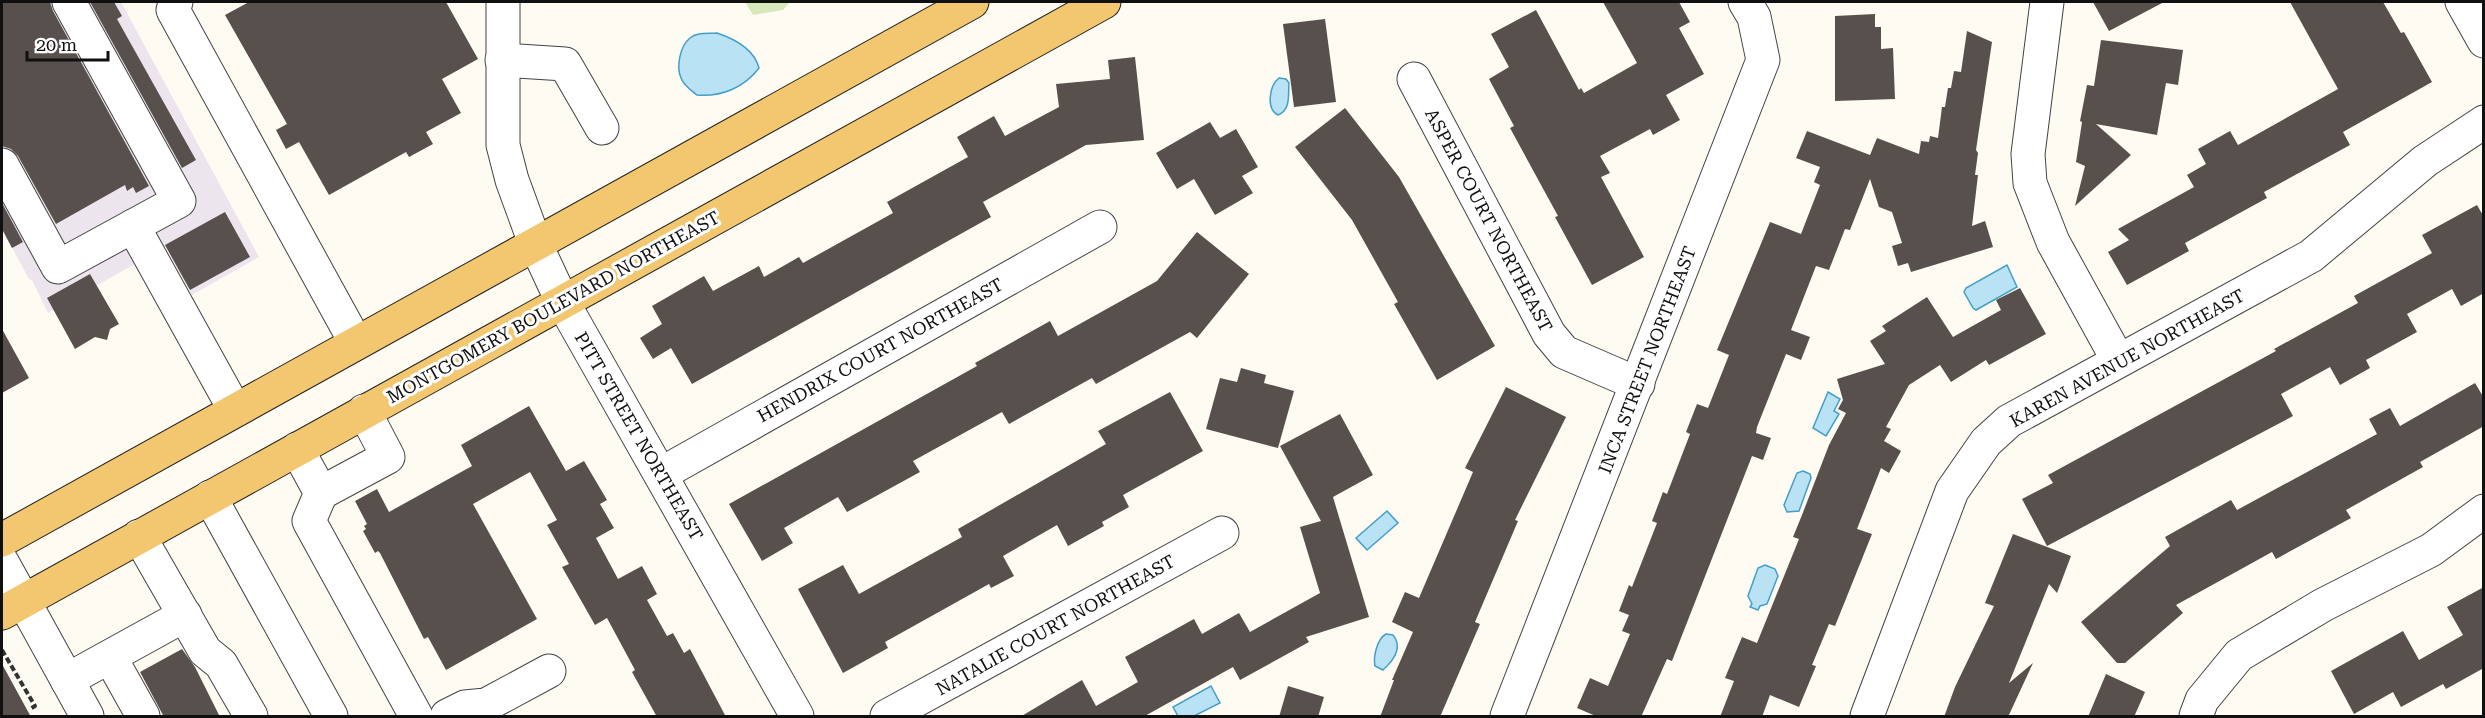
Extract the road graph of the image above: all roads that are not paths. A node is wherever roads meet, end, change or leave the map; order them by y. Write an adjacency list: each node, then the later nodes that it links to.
1 (69, 2): 15 (street)
2 (176, 2): 19 (street)
3 (503, 2): 10 (street, PITT STREET NORTHEAST)
4 (972, 2): 17 (main road)
5 (1104, 2): 18 (main road, MONTGOMERY BOULEVARD NORTHEAST)
6 (1745, 2): 21 (street, INCA STREET NORTHEAST)
7 (2047, 2): 20 (street)
8 (2462, 2): 9 (street)
9 (2484, 41)
10 (502, 60): 13 (street); 17 (street, PITT STREET NORTHEAST)
11 (1414, 79): 21 (street, ASPER COURT NORTHEAST)
12 (2484, 122): 20 (street, KAREN AVENUE NORTHEAST)
13 (602, 128)
14 (2, 165): 15 (street)
15 (134, 226): 22 (street)
16 (1100, 227): 25 (street, HENDRIX COURT NORTHEAST)
17 (535, 243): 18 (street, PITT STREET NORTHEAST); 19 (main road)
18 (562, 301): 23 (main road, MONTGOMERY BOULEVARD NORTHEAST); 25 (street, PITT STREET NORTHEAST)
19 (356, 343): 22 (main road)
20 (2118, 360): 49 (street, KAREN AVENUE NORTHEAST)
21 (1638, 384): 48 (street, INCA STREET NORTHEAST)
22 (235, 410): 31 (main road)
23 (364, 411): 24 (main road, MONTGOMERY BOULEVARD NORTHEAST); 26 (street)
24 (297, 448): 26 (street); 27 (main road, MONTGOMERY BOULEVARD NORTHEAST)
25 (661, 474): 46 (street, PITT STREET NORTHEAST)
26 (321, 493): 44 (street)
27 (210, 497): 30 (main road, MONTGOMERY BOULEVARD NORTHEAST); 43 (street)
28 (2484, 511): 50 (street)
29 (1222, 532): 47 (street, NATALIE COURT NORTHEAST)
30 (139, 536): 33 (main road, MONTGOMERY BOULEVARD NORTHEAST); 34 (street)
31 (2, 540)
32 (2, 562): 33 (street)
33 (12, 607): 38 (street)
34 (185, 615): 35 (street); 36 (street)
35 (206, 651): 41 (street); 42 (street)
36 (110, 657): 38 (street); 40 (street)
37 (549, 671): 45 (street)
38 (67, 680): 39 (street)
39 (87, 717)
40 (143, 717)
41 (234, 717)
42 (251, 717)
43 (331, 717)
44 (416, 717)
45 (447, 717)
46 (797, 717)
47 (887, 717)
48 (1508, 717)
49 (1867, 717)
50 (2196, 717)

